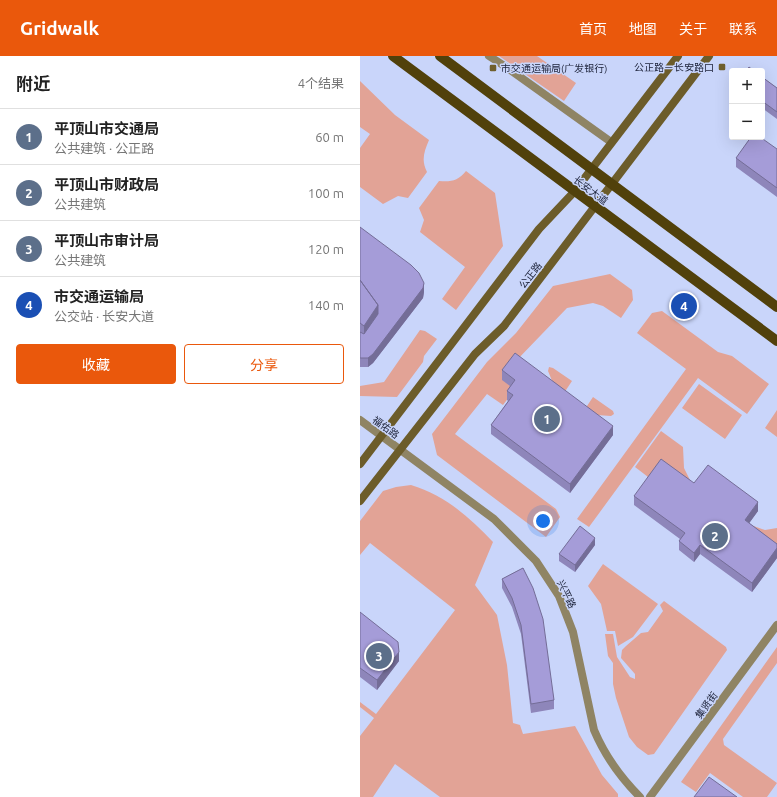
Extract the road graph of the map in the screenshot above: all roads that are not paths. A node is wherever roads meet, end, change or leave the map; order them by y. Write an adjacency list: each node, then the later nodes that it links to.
1 (393, 56): 9 (main road, 长安大道)
2 (440, 56): 7 (main road, 长安大道)
3 (489, 56): 6 (street)
4 (678, 56): 6 (main road, 公正路)
5 (709, 56): 8 (main road, 公正路)
6 (611, 142): 7 (main road, 公正路)
7 (591, 169): 8 (main road, 长安大道); 9 (main road, 公正路)
8 (612, 185): 10 (main road, 公正路); 11 (main road, 长安大道)
9 (574, 192): 10 (main road, 长安大道); 14 (main road, 公正路)
10 (595, 208): 12 (main road, 长安大道); 15 (main road, 公正路)
11 (777, 307)
12 (777, 341)
13 (360, 420): 14 (street, 福佑路)
14 (382, 436): 15 (street, 福佑路); 16 (main road, 公正路)
15 (401, 449): 17 (main road, 公正路); 19 (street, 兴平路)
16 (360, 464)
17 (360, 501)
18 (777, 625): 20 (street, 集贤街)
19 (640, 797)
20 (650, 797)

